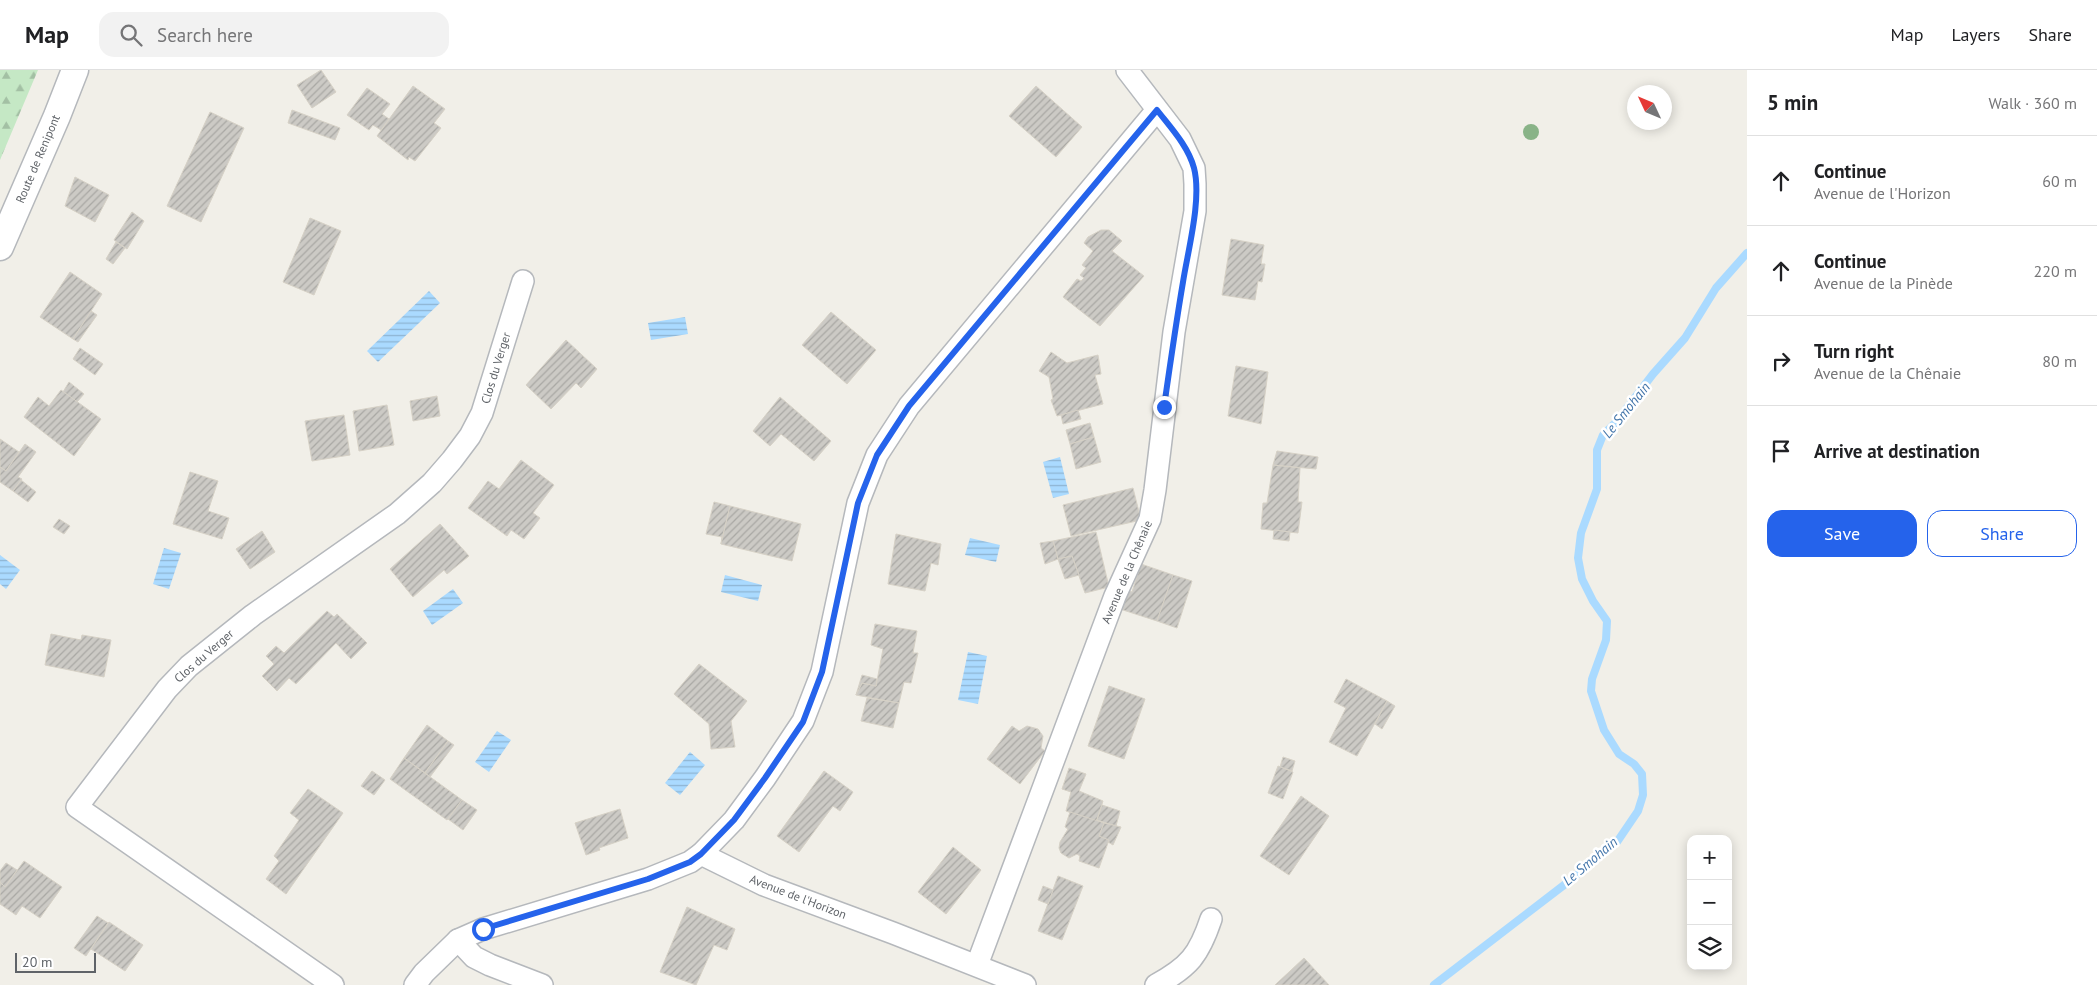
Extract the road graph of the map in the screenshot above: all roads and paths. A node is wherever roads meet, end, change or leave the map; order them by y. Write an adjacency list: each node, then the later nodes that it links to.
1 (75, 70): 4 (street, Route de Renipont)
2 (1127, 70): 3 (street, Avenue de la Chênaie)
3 (1157, 110): 6 (street); 9 (street, Avenue de la Chênaie)
4 (0, 247)
5 (523, 281): 10 (street, Clos du Verger)
6 (701, 854): 8 (street); 9 (street, Avenue de l'Horizon)
7 (1211, 920): 14 (street)
8 (458, 940): 11 (street); 12 (street)
9 (977, 965): 13 (street, Avenue de l'Horizon)
10 (333, 985)
11 (415, 985)
12 (542, 985)
13 (1026, 985)
14 (1156, 985)

